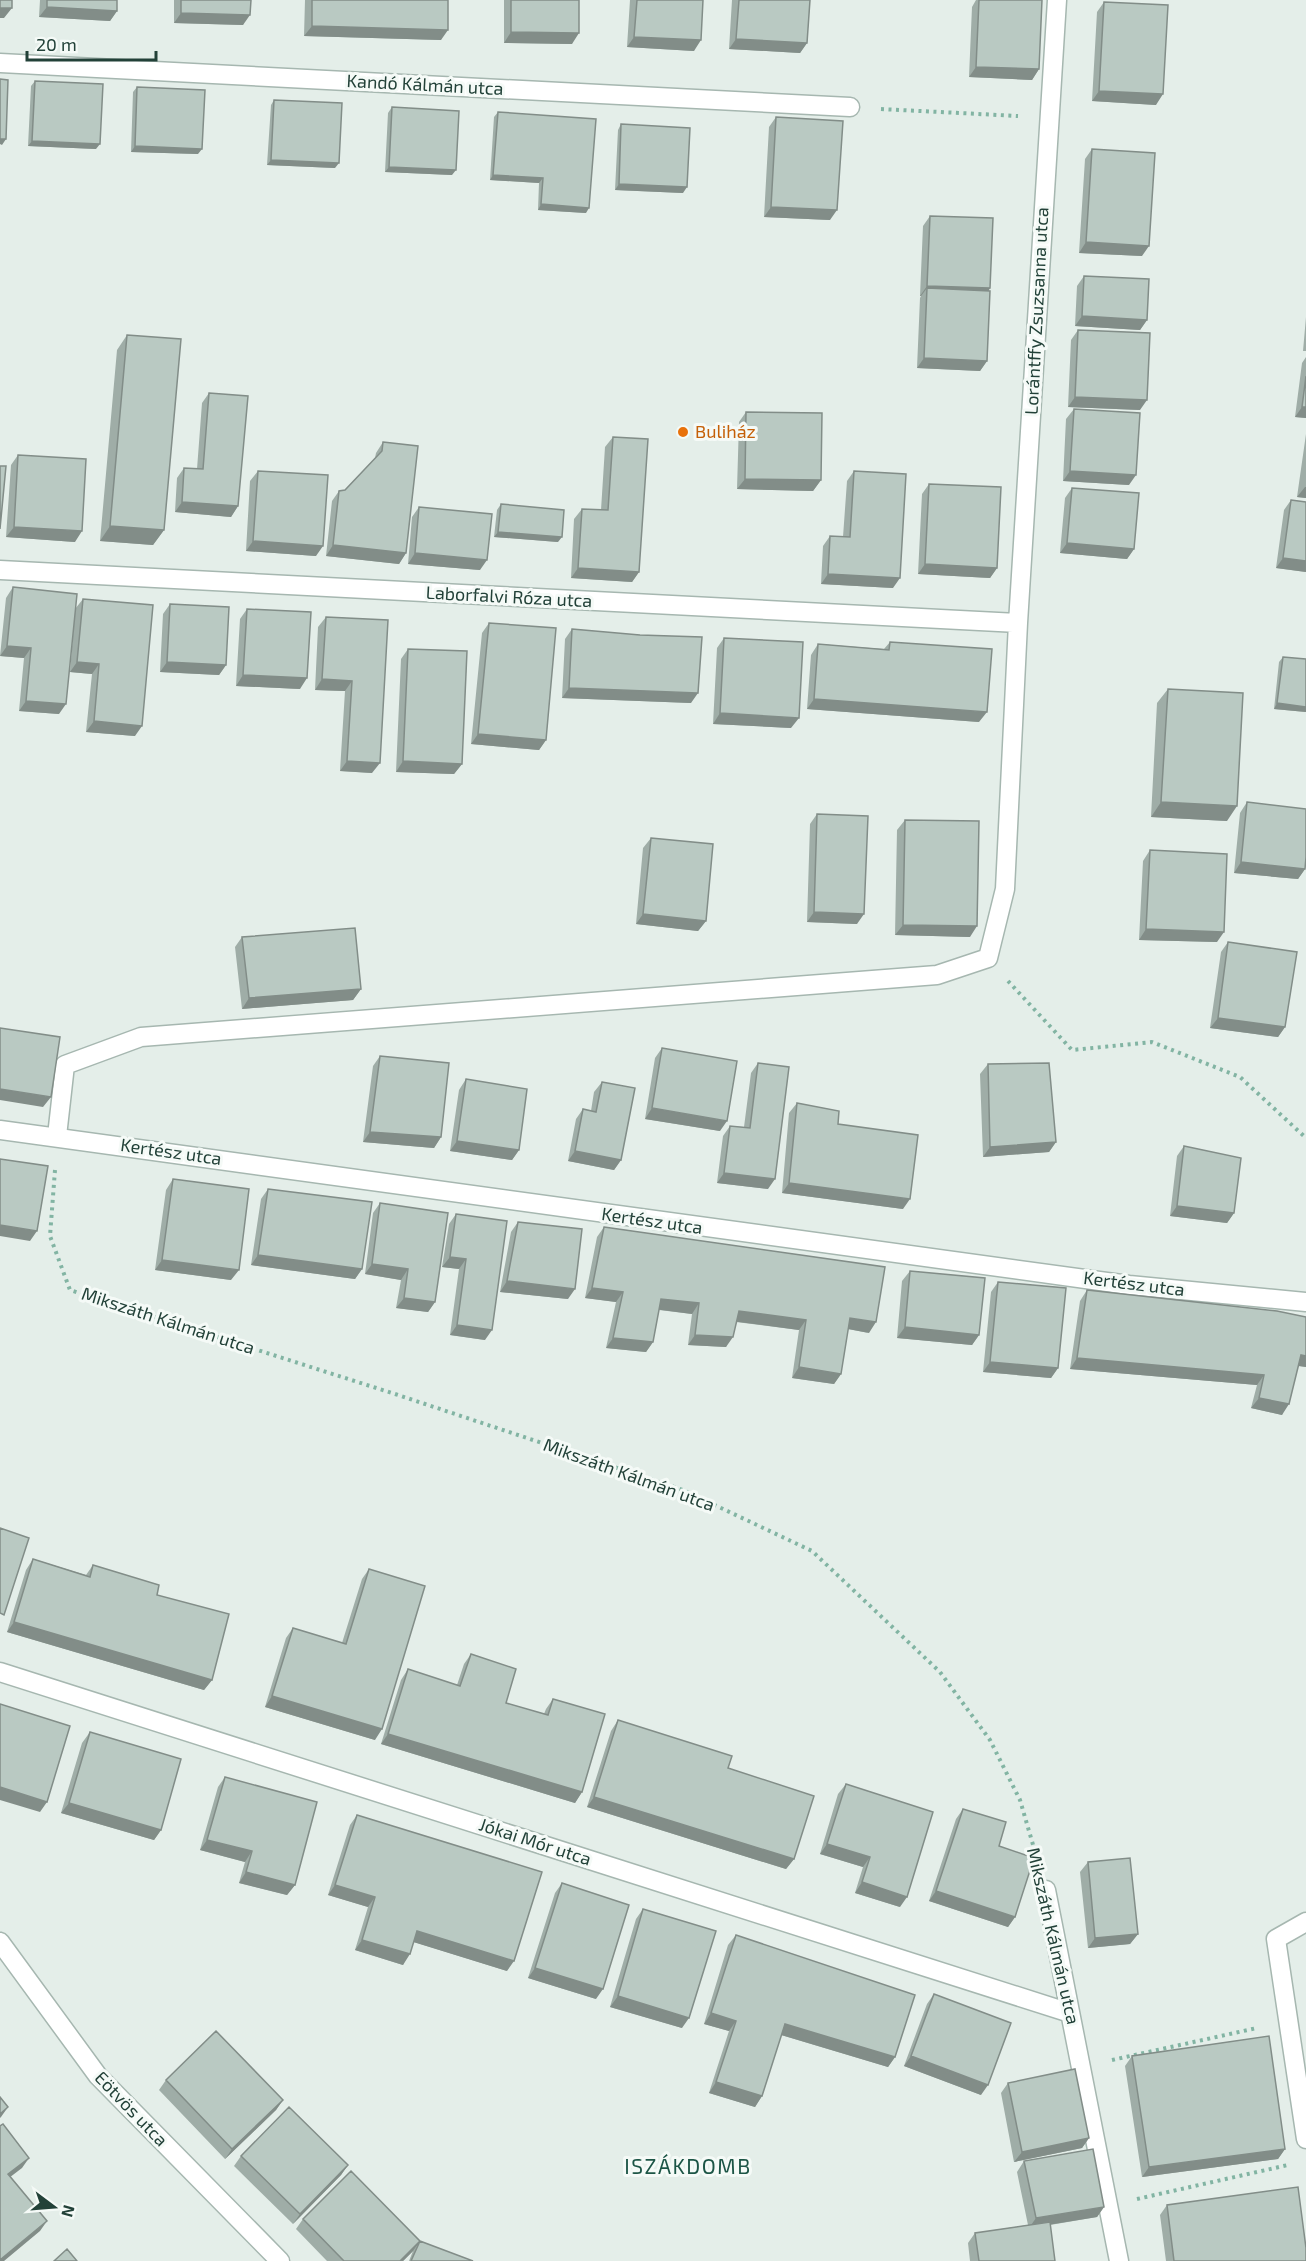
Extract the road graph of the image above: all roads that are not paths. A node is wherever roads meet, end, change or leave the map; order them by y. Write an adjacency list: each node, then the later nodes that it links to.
1 (1057, 0): 5 (street, Lorántffy Zsuzsanna utca)
2 (0, 63): 3 (street, Kandó Kálmán utca)
3 (850, 107)
4 (0, 570): 5 (street, Laborfalvi Róza utca)
5 (1018, 623): 7 (street, Lorántffy Zsuzsanna utca)
6 (0, 1130): 7 (street, Kertész utca)
7 (57, 1136): 8 (street, Kertész utca)
8 (1306, 1302)
9 (0, 1671): 13 (street, Jókai Mór utca)
10 (1046, 1890): 13 (street, Mikszáth Kálmán utca)
11 (1306, 1922): 14 (street)
12 (0, 1942): 15 (street, Eötvös utca)
13 (1070, 2013): 16 (street, Mikszáth Kálmán utca)
14 (1306, 2139)
15 (280, 2261)
16 (1119, 2261)

